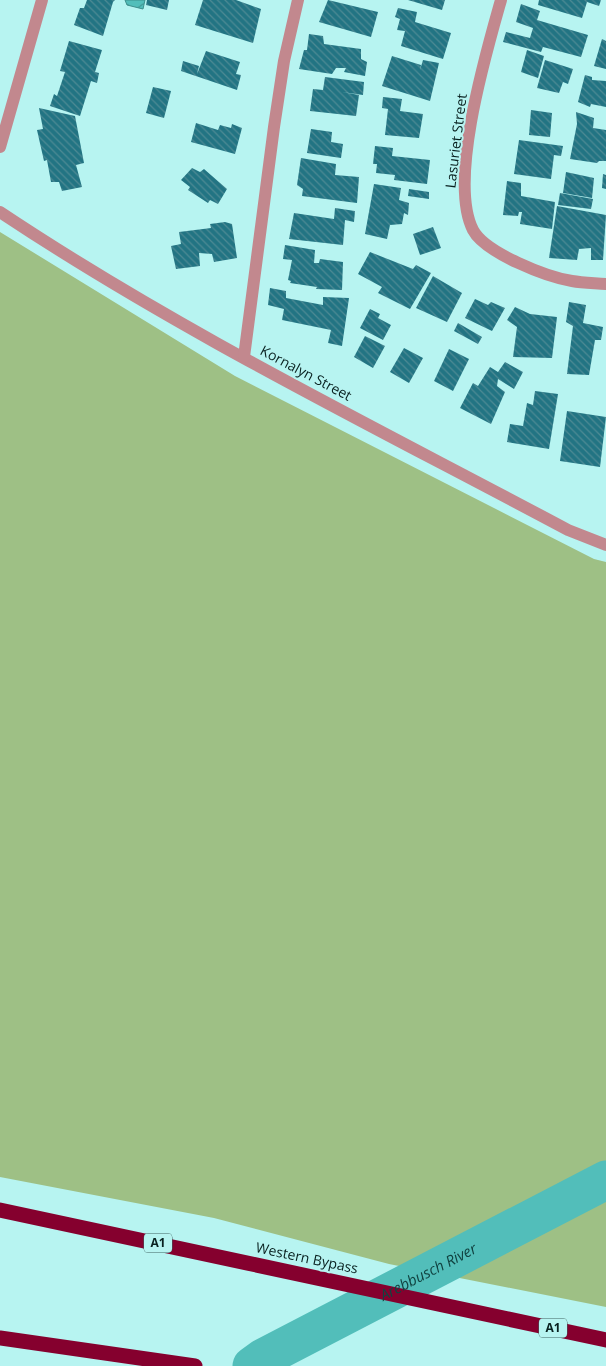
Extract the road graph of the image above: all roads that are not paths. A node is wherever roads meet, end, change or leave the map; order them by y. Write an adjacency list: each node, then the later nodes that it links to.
1 (42, 0): 4 (street)
2 (298, 0): 7 (street)
3 (501, 0): 6 (street, Lasuriet Street)
4 (0, 148)
5 (0, 212): 7 (street, Kornalyn Street)
6 (606, 284)
7 (244, 357): 8 (street, Kornalyn Street)
8 (606, 545)
9 (0, 1210): 11 (highway, Western Bypass / A1)
10 (0, 1338): 12 (highway)
11 (606, 1340)
12 (195, 1366)

